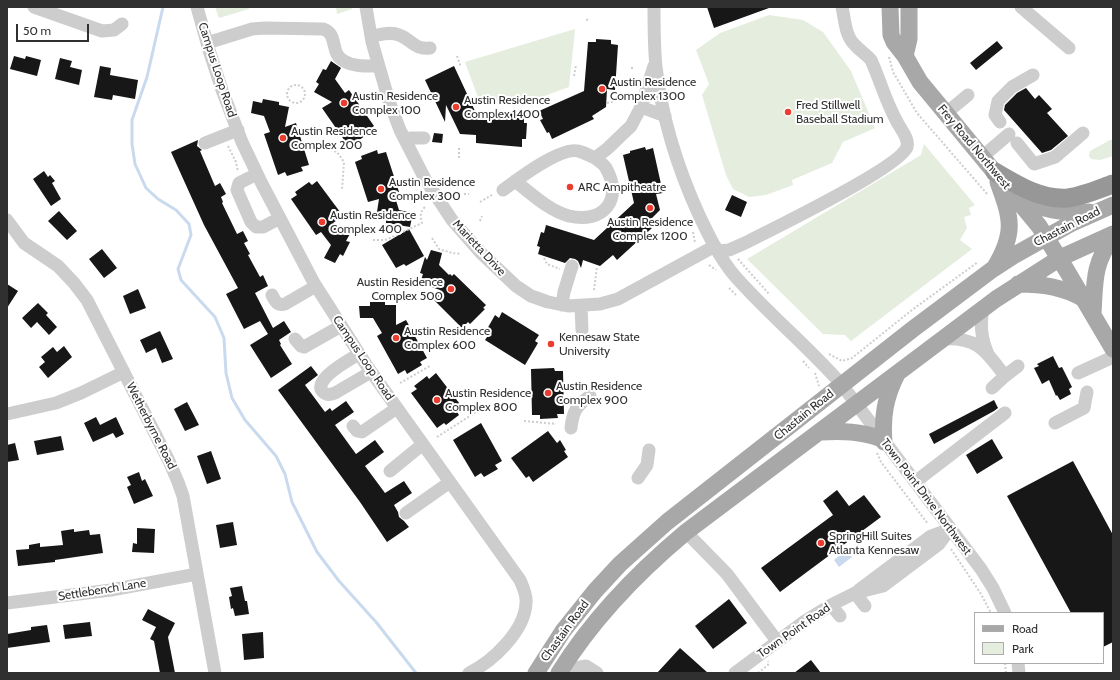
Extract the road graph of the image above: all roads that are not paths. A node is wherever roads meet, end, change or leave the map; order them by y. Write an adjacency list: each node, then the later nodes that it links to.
1 (34, 7): 9 (street)
2 (197, 7): 11 (street, Campus Loop Road)
3 (366, 7): 10 (street, Marietta Drive)
4 (654, 7): 15 (street, Town Point Drive Northwest)
5 (842, 7): 42 (street, Marietta Drive)
6 (890, 7): 14 (main road, Frey Road Northwest)
7 (909, 7): 14 (main road)
8 (1021, 7): 13 (street)
9 (122, 24)
10 (371, 36): 12 (street); 16 (street, Marietta Drive)
11 (207, 44): 16 (street); 23 (street, Campus Loop Road)
12 (430, 48)
13 (1069, 48)
14 (905, 56): 20 (main road, Frey Road Northwest)
15 (656, 60): 19 (street); 21 (street, Town Point Drive Northwest)
16 (378, 66): 26 (street, Marietta Drive)
17 (1032, 75): 22 (street)
18 (968, 95): 20 (street)
19 (641, 107): 21 (street); 29 (street)
20 (945, 114): 28 (main road, Frey Road Northwest)
21 (665, 116): 42 (street, Town Point Drive Northwest)
22 (1000, 122)
23 (238, 130): 27 (street); 31 (street, Campus Loop Road)
24 (1083, 134): 28 (street)
25 (424, 138): 26 (street)
26 (405, 140): 50 (street, Marietta Drive)
27 (205, 143)
28 (982, 157): 30 (main road, Frey Road Northwest)
29 (596, 158): 32 (street); 32 (street)
30 (995, 172): 33 (highway); 34 (main road, Frey Road Northwest); 44 (main road)
31 (257, 174): 38 (street, Campus Loop Road); 38 (street)
32 (515, 181): 35 (street)
33 (1113, 184)
34 (1010, 190): 37 (main road); 41 (main road, Frey Road Northwest)
35 (498, 192)
36 (1113, 205): 37 (main road, Chastain Road)
37 (1097, 211): 41 (main road, Chastain Road)
38 (280, 218): 47 (street, Campus Loop Road)
39 (7, 220): 64 (street, Wetherbyrne Road)
40 (1113, 235): 43 (main road, Chastain Road); 53 (main road)
41 (1046, 236): 43 (main road, Frey Road Northwest); 44 (main road, Chastain Road)
42 (716, 249): 51 (street, Marietta Drive); 69 (street, Town Point Drive Northwest)
43 (1060, 258): 46 (main road, Chastain Road); 49 (main road, Frey Road Northwest)
44 (986, 266): 69 (main road, Chastain Road)
45 (571, 269): 50 (street)
46 (1018, 284): 49 (main road); 52 (main road, Chastain Road)
47 (316, 286): 48 (street); 54 (street, Campus Loop Road)
48 (272, 295)
49 (1084, 299): 53 (main road, Frey Road Northwest)
50 (562, 305): 51 (street, Marietta Drive)
51 (582, 306): 55 (street)
52 (983, 308): 58 (main road, Chastain Road); 61 (street)
53 (1093, 314): 56 (main road, Frey Road Northwest)
54 (341, 326): 57 (street); 60 (street, Campus Loop Road)
55 (582, 330)
56 (1108, 334): 59 (main road, Frey Road Northwest)
57 (295, 339)
58 (942, 339): 61 (street); 67 (main road, Chastain Road)
59 (1113, 349)
60 (359, 354): 65 (street, Campus Loop Road); 65 (street)
61 (988, 354): 68 (street)
62 (1113, 357): 66 (street)
63 (1018, 366): 68 (street)
64 (124, 372): 76 (street); 91 (street, Wetherbyrne Road)
65 (371, 372): 74 (street, Campus Loop Road)
66 (1077, 372)
67 (897, 373): 73 (main road, Chastain Road); 82 (main road)
68 (1005, 376): 70 (street)
69 (842, 385): 73 (street, Town Point Drive Northwest); 103 (main road, Chastain Road)
70 (992, 388)
71 (1087, 392): 77 (street)
72 (591, 397): 79 (street)
73 (856, 404): 80 (main road, Chastain Road); 82 (street, Town Point Drive Northwest)
74 (397, 408): 78 (street); 81 (street, Campus Loop Road)
75 (1005, 413): 87 (street)
76 (7, 414)
77 (1055, 423)
78 (353, 426)
79 (571, 428)
80 (820, 432): 82 (main road); 90 (main road, Chastain Road)
81 (423, 444): 84 (street); 86 (street, Campus Loop Road)
82 (881, 444): 87 (street, Town Point Drive Northwest)
83 (649, 450): 85 (street)
84 (390, 471)
85 (638, 478)
86 (450, 482): 88 (street); 102 (street, Campus Loop Road)
87 (915, 482): 89 (street, Town Point Drive Northwest)
88 (406, 513)
89 (950, 529): 92 (street, Town Point Road); 96 (street, Town Point Drive Northwest)
90 (686, 532): 98 (main road, Chastain Road); 99 (street)
91 (196, 574): 93 (street, Settlebench Lane); 101 (street, Wetherbyrne Road)
92 (855, 593): 94 (street, Town Point Road); 95 (street)
93 (7, 603)
94 (831, 605): 97 (street); 99 (street, Town Point Road)
95 (865, 606)
96 (1004, 612)
97 (840, 616)
98 (582, 639): 100 (street); 104 (main road, Chastain Road)
99 (777, 641): 105 (street, Town Point Road)
100 (592, 670): 104 (street)
101 (215, 673)
102 (469, 673)
103 (536, 673)
104 (559, 673)
105 (735, 673)

